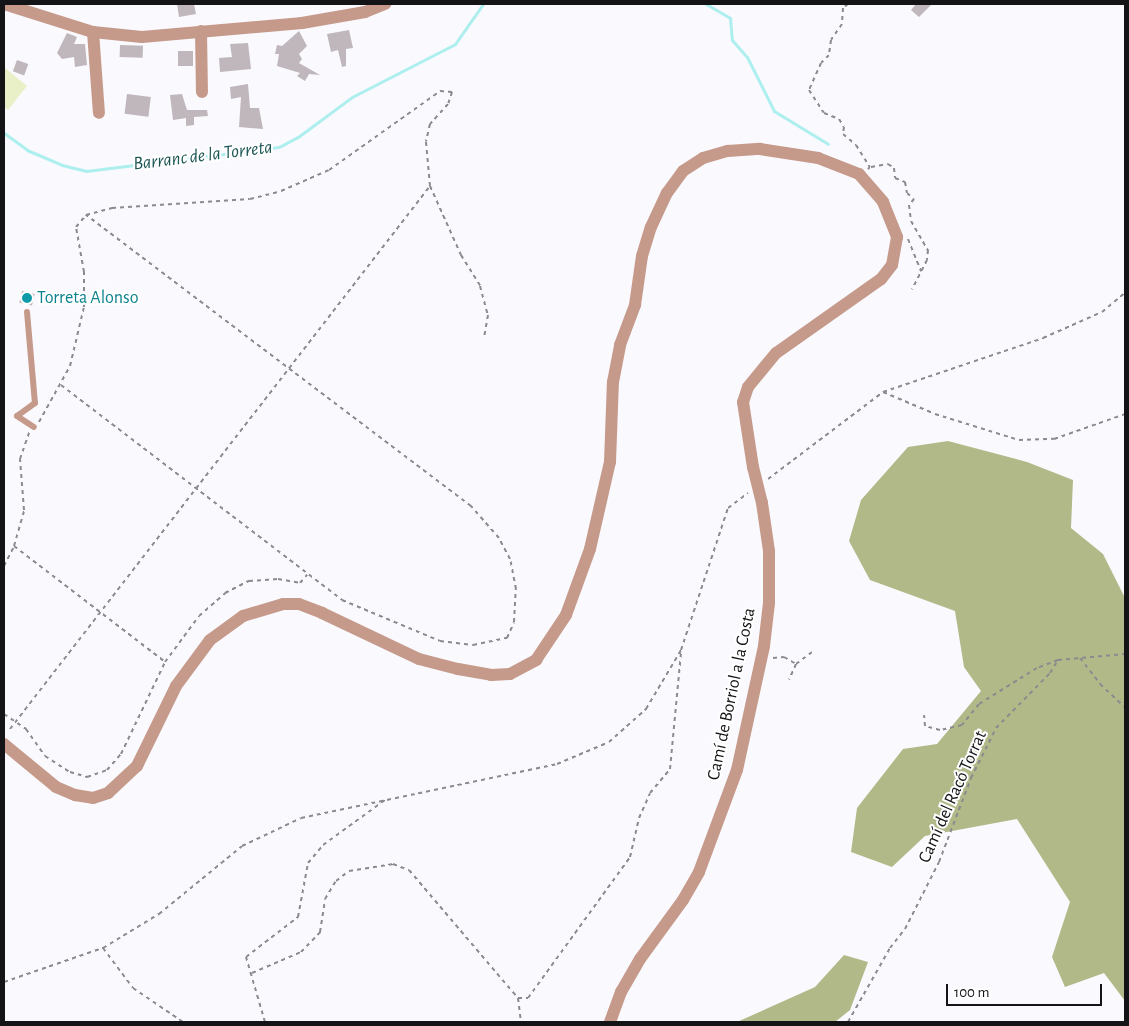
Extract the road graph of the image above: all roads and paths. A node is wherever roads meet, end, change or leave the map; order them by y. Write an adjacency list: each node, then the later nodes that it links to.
1 (4, 4): 4 (street)
2 (385, 4): 5 (street)
3 (848, 4): 8 (path)
4 (92, 32): 5 (street); 7 (street)
5 (201, 32): 6 (street)
6 (202, 92)
7 (99, 113)
8 (865, 170): 11 (path); 31 (street, Camí de Borriol a la Costa, bridge); 41 (street, Camí de Borriol a la Costa)
9 (430, 186): 10 (path); 14 (path); 15 (path)
10 (86, 215): 15 (path); 16 (path)
11 (912, 289)
12 (1125, 293): 17 (path)
13 (26, 312): 19 (lane)
14 (484, 337)
15 (289, 369): 21 (path); 25 (path)
16 (62, 385): 19 (path); 21 (path)
17 (883, 392): 18 (path); 20 (path)
18 (1125, 414)
19 (34, 427): 23 (path)
20 (767, 479)
21 (196, 490): 25 (path); 26 (path)
22 (752, 491): 27 (path)
23 (14, 546): 24 (path); 26 (path)
24 (4, 566)
25 (307, 575): 33 (path)
26 (101, 613): 33 (path); 39 (path)
27 (681, 650): 42 (path); 46 (path)
28 (812, 652): 34 (path)
29 (1125, 654): 30 (path)
30 (1080, 658): 32 (path); 36 (path)
31 (761, 659): 34 (path); 50 (street, Camí de Borriol a la Costa)
32 (1058, 660): 38 (path, Camí del Racó Torrat); 51 (path, Camí del Racó Torrat)
33 (165, 662): 39 (path)
34 (796, 664): 35 (path)
35 (789, 680)
36 (1125, 707)
37 (4, 714): 39 (path)
38 (924, 715)
39 (16, 723): 40 (path)
40 (10, 729)
41 (4, 744)
42 (387, 798): 43 (path); 44 (path)
43 (104, 948): 45 (path); 47 (path)
44 (252, 973): 46 (path); 48 (path)
45 (4, 982)
46 (518, 998): 49 (path)
47 (183, 1022)
48 (265, 1022)
49 (521, 1022)
50 (610, 1022)
51 (848, 1022)

